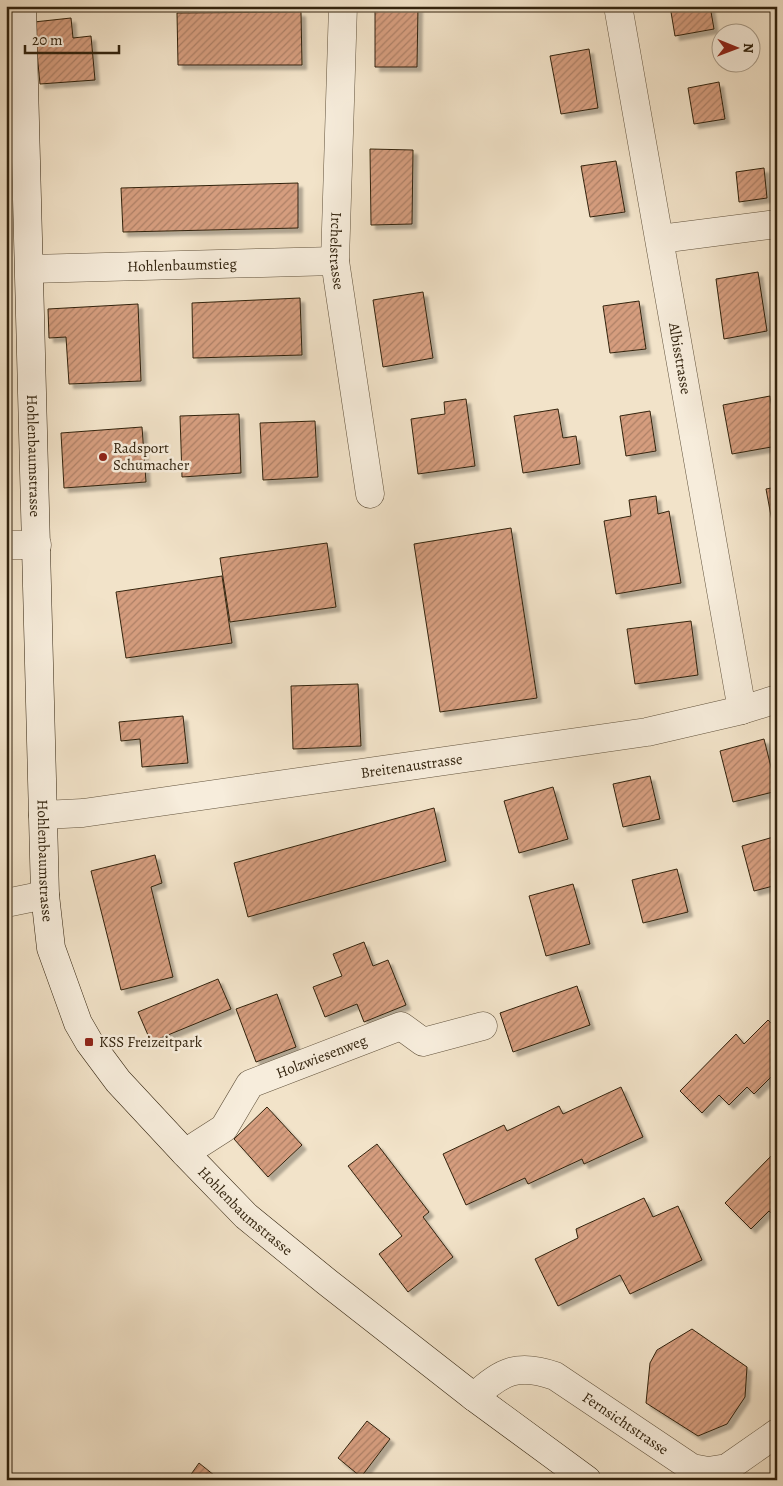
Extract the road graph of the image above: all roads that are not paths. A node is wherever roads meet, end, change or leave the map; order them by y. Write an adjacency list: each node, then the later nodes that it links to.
1 (22, 6): 7 (street, Hohlenbaumstrasse)
2 (342, 6): 6 (street, Irchelstrasse)
3 (618, 6): 5 (street, Albisstrasse)
4 (777, 224): 5 (street)
5 (660, 239): 12 (street, Albisstrasse)
6 (335, 261): 7 (street, Hohlenbaumstieg); 8 (street, Irchelstrasse)
7 (30, 269): 10 (street, Hohlenbaumstrasse)
8 (370, 494)
9 (6, 545): 10 (street)
10 (37, 546): 13 (street, Hohlenbaumstrasse)
11 (777, 699): 12 (street, Breitenaustrasse)
12 (742, 710): 13 (street, Breitenaustrasse)
13 (44, 815): 14 (street, Hohlenbaumstrasse)
14 (45, 895): 15 (street); 17 (street, Hohlenbaumstrasse)
15 (6, 903)
16 (483, 1026): 17 (street, Holzwiesenweg)
17 (184, 1153): 18 (street, Hohlenbaumstrasse)
18 (474, 1396): 19 (street, Fernsichtstrasse); 20 (street, Hohlenbaumstrasse)
19 (777, 1432)
20 (587, 1480)

